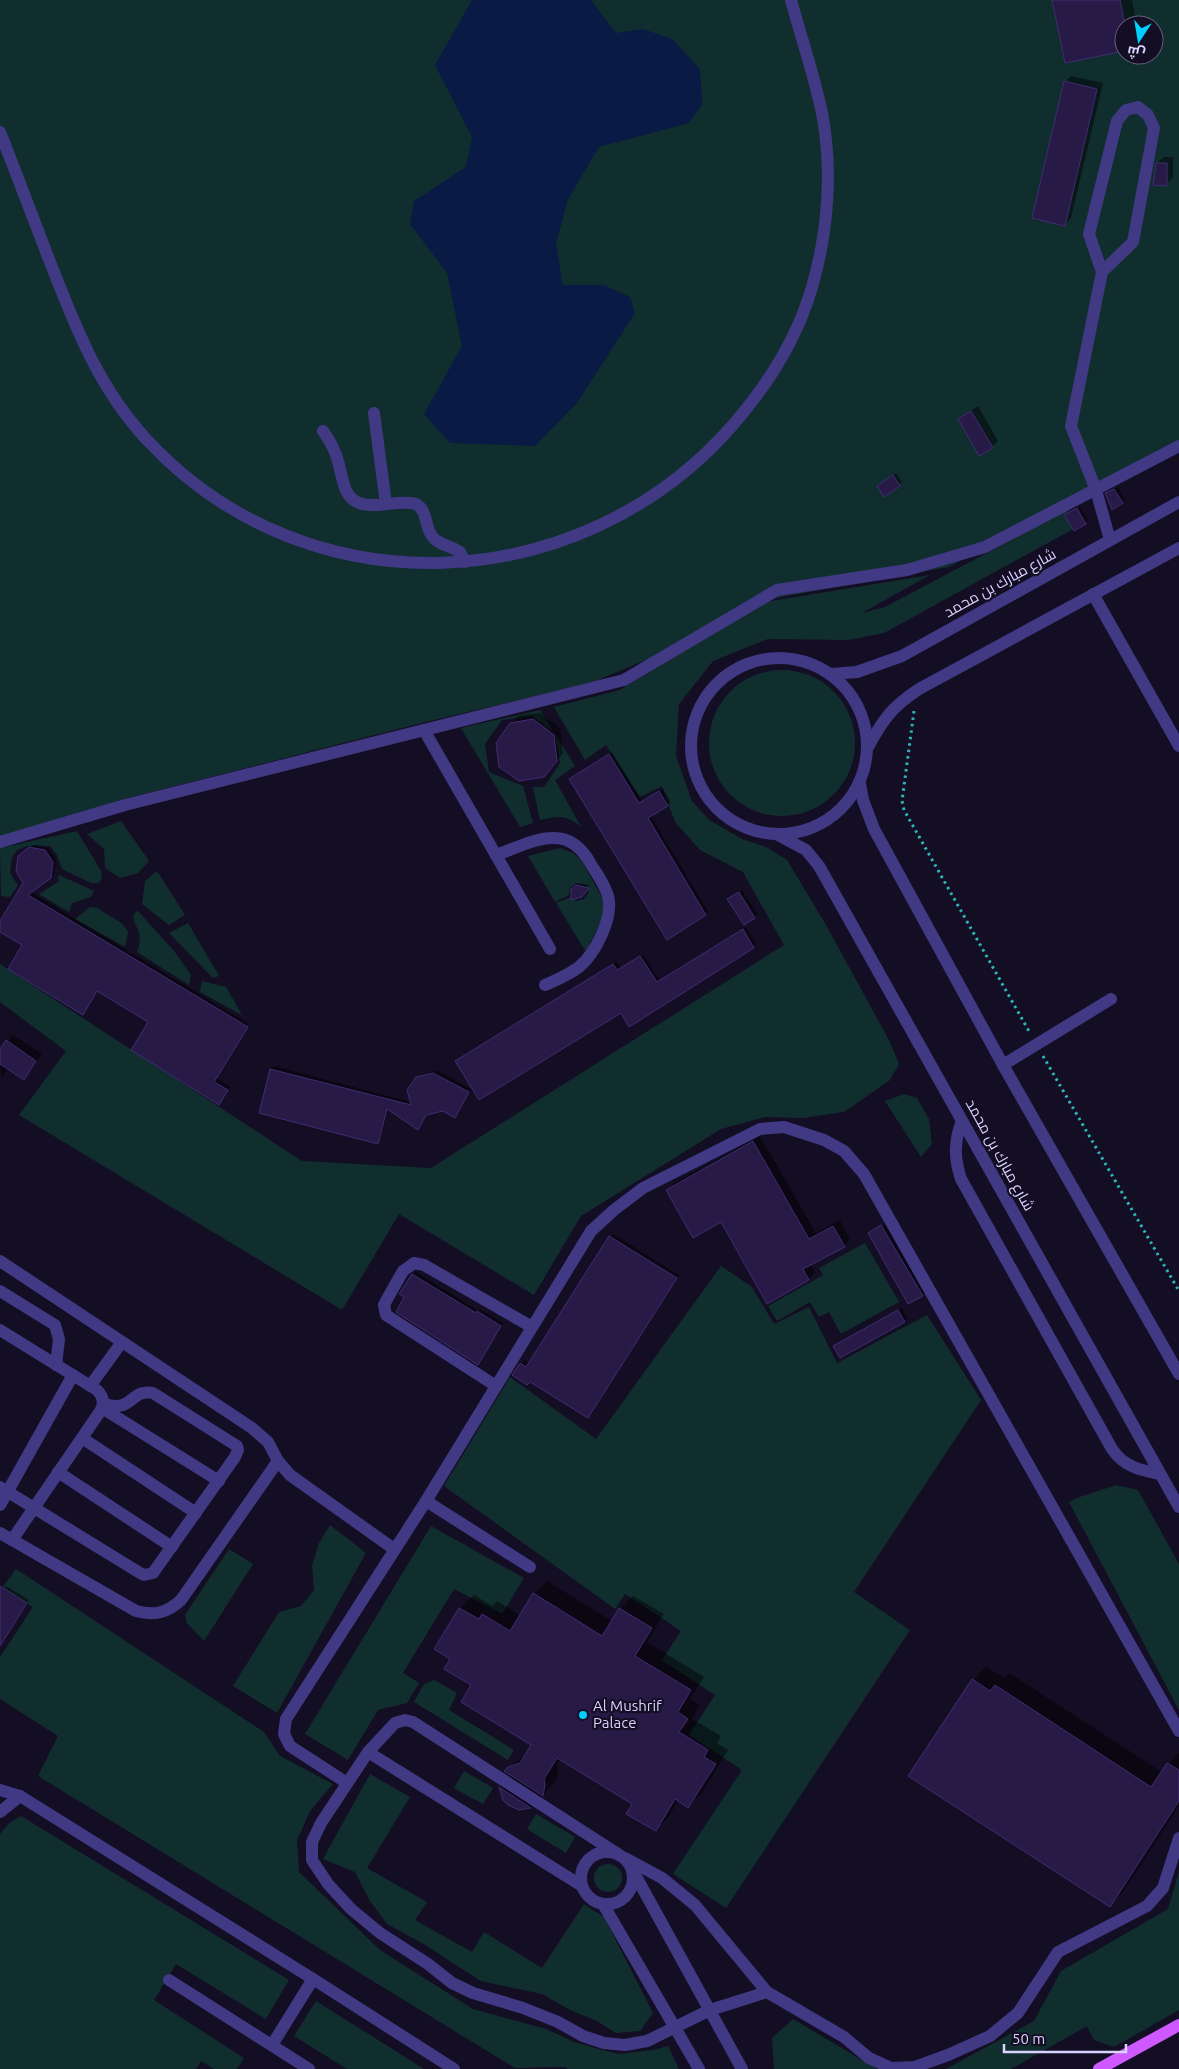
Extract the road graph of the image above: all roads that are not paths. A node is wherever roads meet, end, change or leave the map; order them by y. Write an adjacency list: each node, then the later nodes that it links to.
1 (791, 0): 12 (street)
2 (0, 132): 12 (street)
3 (1102, 272): 3 (street); 7 (street)
4 (374, 413): 9 (street)
5 (323, 431): 9 (street)
6 (1179, 446): 7 (street)
7 (1096, 490): 10 (street); 15 (street)
8 (1179, 502): 10 (street, شارع مبارك بن محمد)
9 (386, 504): 12 (street)
10 (1110, 540): 14 (street, شارع مبارك بن محمد)
11 (1179, 548): 13 (street)
12 (465, 562)
13 (1093, 594): 16 (street); 17 (street)
14 (831, 674): 17 (street); 19 (street)
15 (424, 730): 20 (street); 21 (street)
16 (1179, 746)
17 (868, 747): 18 (street)
18 (860, 784): 19 (street); 25 (street)
19 (778, 835): 26 (street, شارع مبارك بن محمد)
20 (0, 842)
21 (496, 855): 22 (street); 23 (street)
22 (550, 949)
23 (545, 985)
24 (1111, 999): 25 (street)
25 (1003, 1065): 33 (street)
26 (962, 1121): 41 (street, شارع مبارك بن محمد); 41 (street)
27 (0, 1261): 31 (street)
28 (0, 1291): 32 (street)
29 (532, 1327): 36 (street); 36 (street); 54 (street)
30 (0, 1330): 32 (street)
31 (122, 1342): 35 (street); 39 (street)
32 (56, 1365): 34 (street)
33 (1179, 1374)
34 (73, 1375): 35 (street); 43 (street)
35 (90, 1386): 37 (street)
36 (496, 1386): 44 (street)
37 (103, 1406): 38 (street); 42 (street); 42 (street)
38 (82, 1438): 40 (street); 48 (street)
39 (278, 1461): 50 (street); 52 (street)
40 (58, 1472): 47 (street); 51 (street)
41 (1160, 1474): 46 (street, شارع مبارك بن محمد)
42 (219, 1481): 48 (street)
43 (4, 1490): 45 (street); 47 (street)
44 (426, 1501): 52 (street); 53 (street)
45 (0, 1505)
46 (1179, 1507)
47 (34, 1508): 50 (street); 51 (street)
48 (196, 1513): 51 (street)
49 (0, 1533): 50 (street)
50 (12, 1540)
51 (172, 1547)
52 (394, 1549): 56 (street)
53 (530, 1567)
54 (1179, 1731)
55 (368, 1752): 56 (street); 61 (street); 63 (street)
56 (347, 1782): 70 (street)
57 (0, 1790): 58 (street)
58 (20, 1796): 59 (street); 65 (street)
59 (0, 1812)
60 (1179, 1838): 67 (street)
61 (622, 1856): 62 (street); 63 (street); 67 (street)
62 (633, 1871): 64 (street); 68 (street)
63 (582, 1886): 64 (street)
64 (603, 1904): 70 (street)
65 (313, 1979): 71 (street); 73 (street)
66 (169, 1980): 71 (street)
67 (767, 1992): 68 (street)
68 (710, 2010): 70 (street); 75 (street)
69 (1179, 2025): 76 (main road)
70 (675, 2028): 74 (street)
71 (272, 2045): 72 (street)
72 (309, 2069)
73 (454, 2069)
74 (699, 2069)
75 (742, 2069)
76 (1100, 2069)

